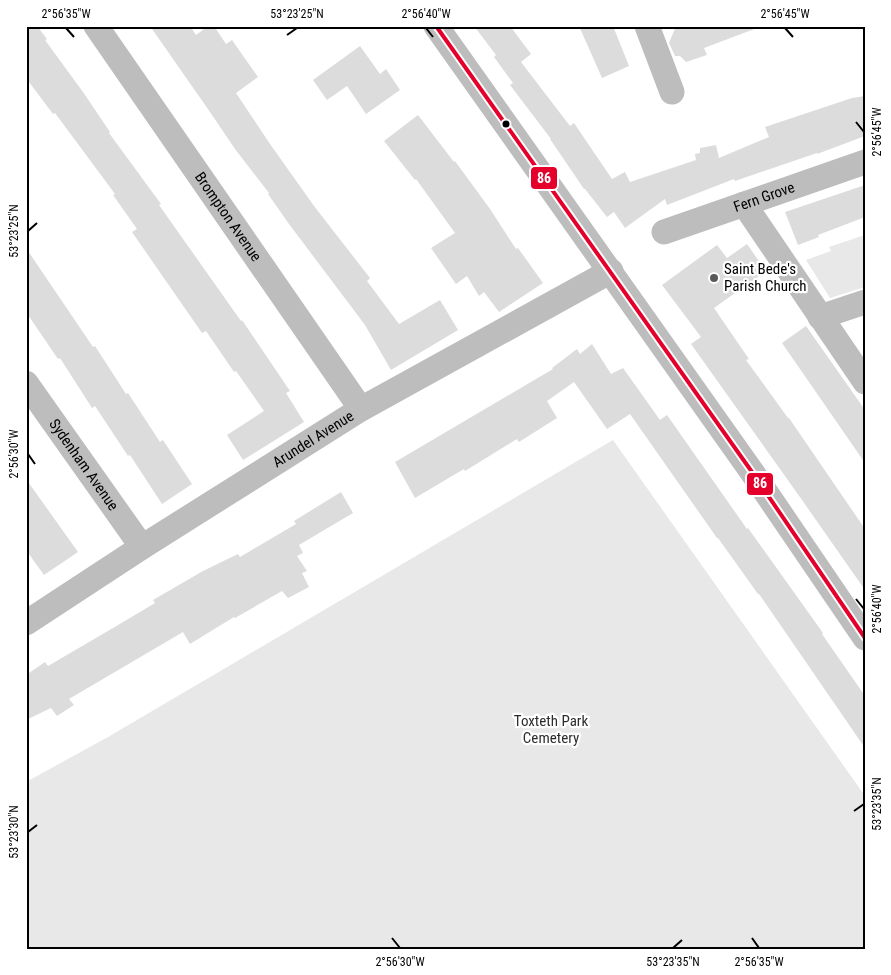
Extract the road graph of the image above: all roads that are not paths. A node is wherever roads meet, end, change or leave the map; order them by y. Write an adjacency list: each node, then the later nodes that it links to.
1 (96, 26): 13 (street, Brompton Avenue)
2 (436, 26): 8 (street)
3 (647, 26): 4 (street)
4 (672, 92)
5 (865, 162): 6 (street, Fern Grove)
6 (744, 204): 7 (street, Fern Grove); 10 (street)
7 (664, 232)
8 (611, 271): 13 (street, Arundel Avenue); 16 (street)
9 (865, 302): 10 (street)
10 (820, 317): 11 (street)
11 (865, 382)
12 (26, 383): 14 (street, Sydenham Avenue)
13 (361, 409): 14 (street, Arundel Avenue)
14 (142, 547): 15 (street, Arundel Avenue)
15 (26, 623)
16 (865, 638)

